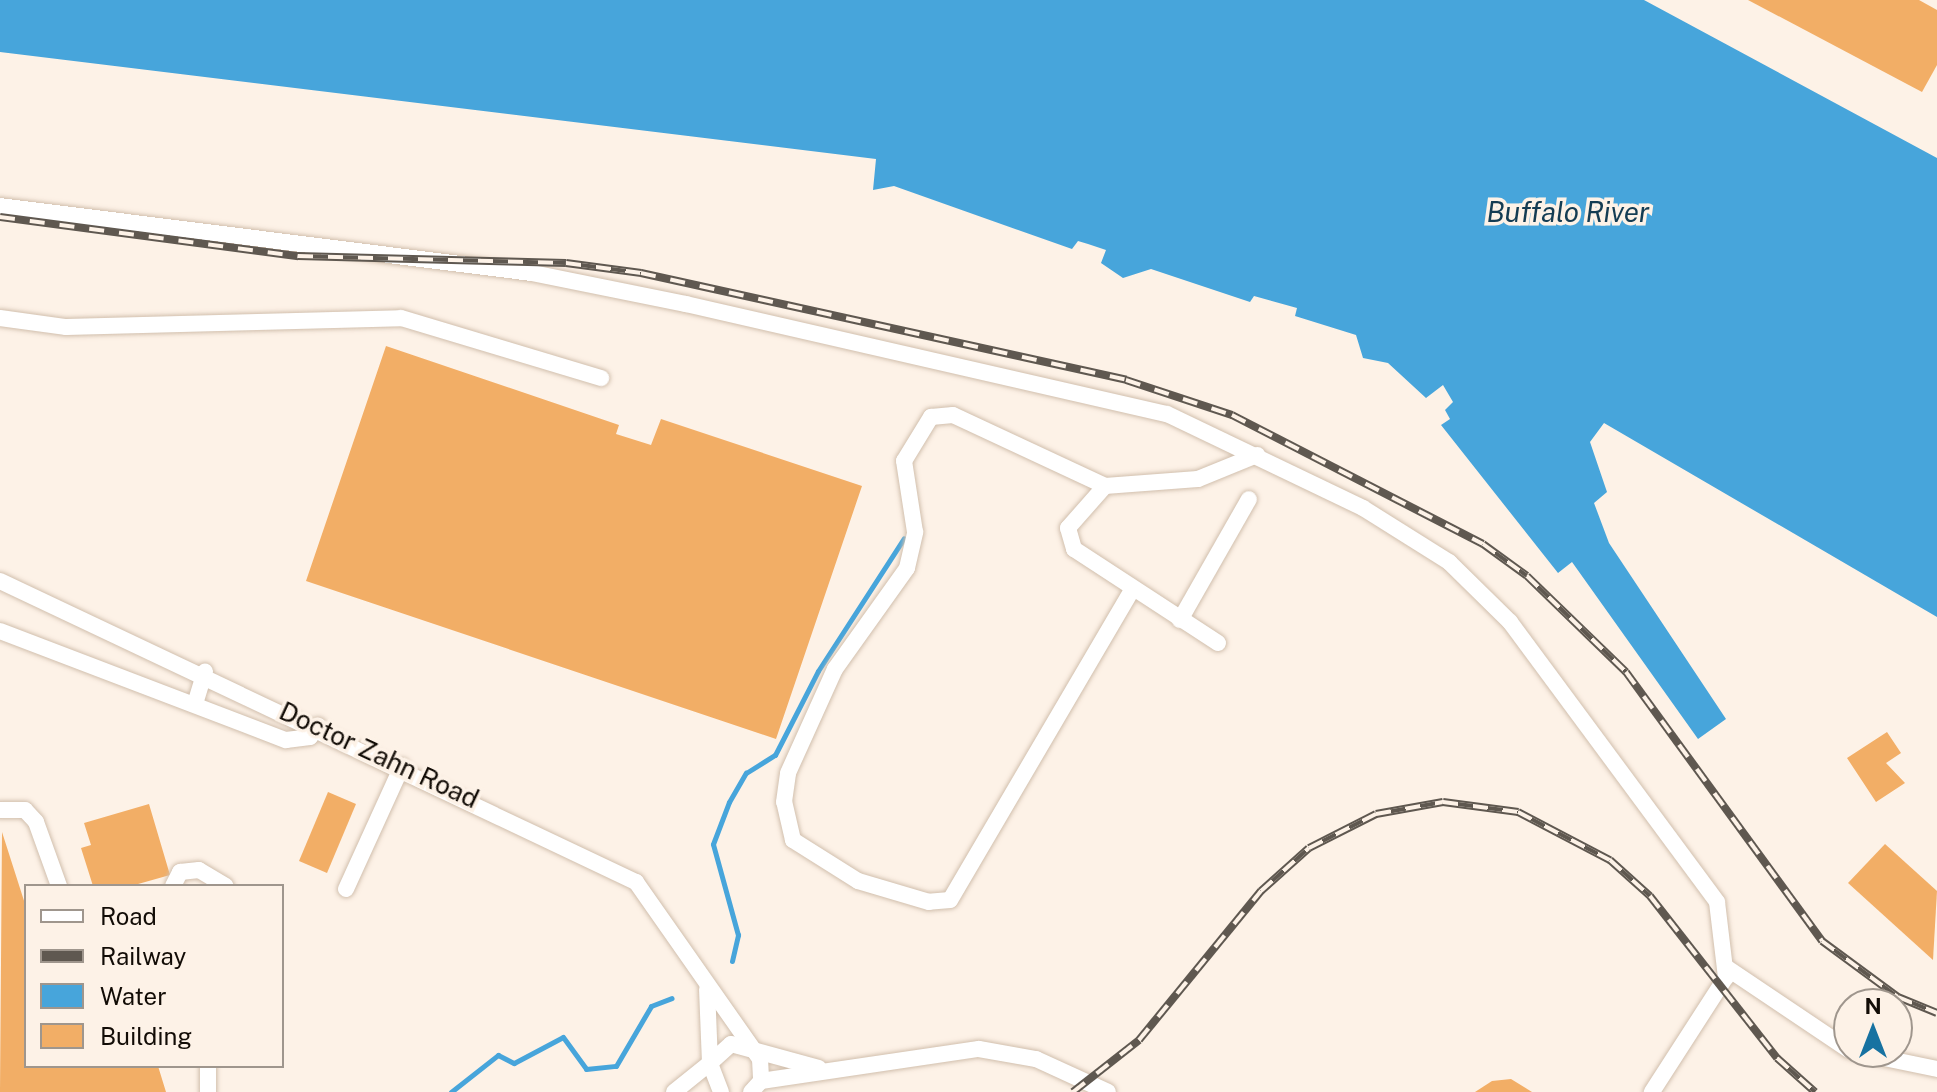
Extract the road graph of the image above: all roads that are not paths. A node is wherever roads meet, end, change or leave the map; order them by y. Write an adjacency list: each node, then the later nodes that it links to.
1 (0, 206): 4 (street)
2 (0, 318): 3 (street)
3 (601, 378)
4 (1257, 455): 5 (street); 21 (street)
5 (1105, 486): 8 (street); 8 (street)
6 (1249, 499): 9 (street)
7 (0, 581): 12 (street, Doctor Zahn Road)
8 (1132, 590): 9 (street)
9 (1180, 620): 11 (street)
10 (0, 631): 13 (street)
11 (1218, 643)
12 (205, 672): 13 (street); 14 (street, Doctor Zahn Road)
13 (195, 704): 14 (street)
14 (318, 726): 15 (street, Doctor Zahn Road)
15 (402, 766): 20 (street); 22 (street, Doctor Zahn Road)
16 (0, 810): 17 (street)
17 (58, 884)
18 (174, 884): 19 (street)
19 (223, 884)
20 (346, 889)
21 (1727, 968): 23 (street); 35 (street)
22 (707, 989): 24 (street, Doctor Zahn Road); 25 (street, Doctor Zahn Road)
23 (1833, 1039)
24 (753, 1050): 25 (street, Doctor Zahn Road); 28 (street, Doctor Zahn Road); 30 (street, Doctor Zahn Road)
25 (710, 1063): 32 (street); 33 (street, Doctor Zahn Road)
26 (1913, 1064): 29 (street)
27 (208, 1068): 31 (street)
28 (819, 1068): 30 (street, Doctor Zahn Road); 34 (street, Doctor Zahn Road)
29 (1937, 1069)
30 (756, 1086)
31 (208, 1092)
32 (674, 1092)
33 (721, 1092)
34 (1108, 1092)
35 (1652, 1092)

